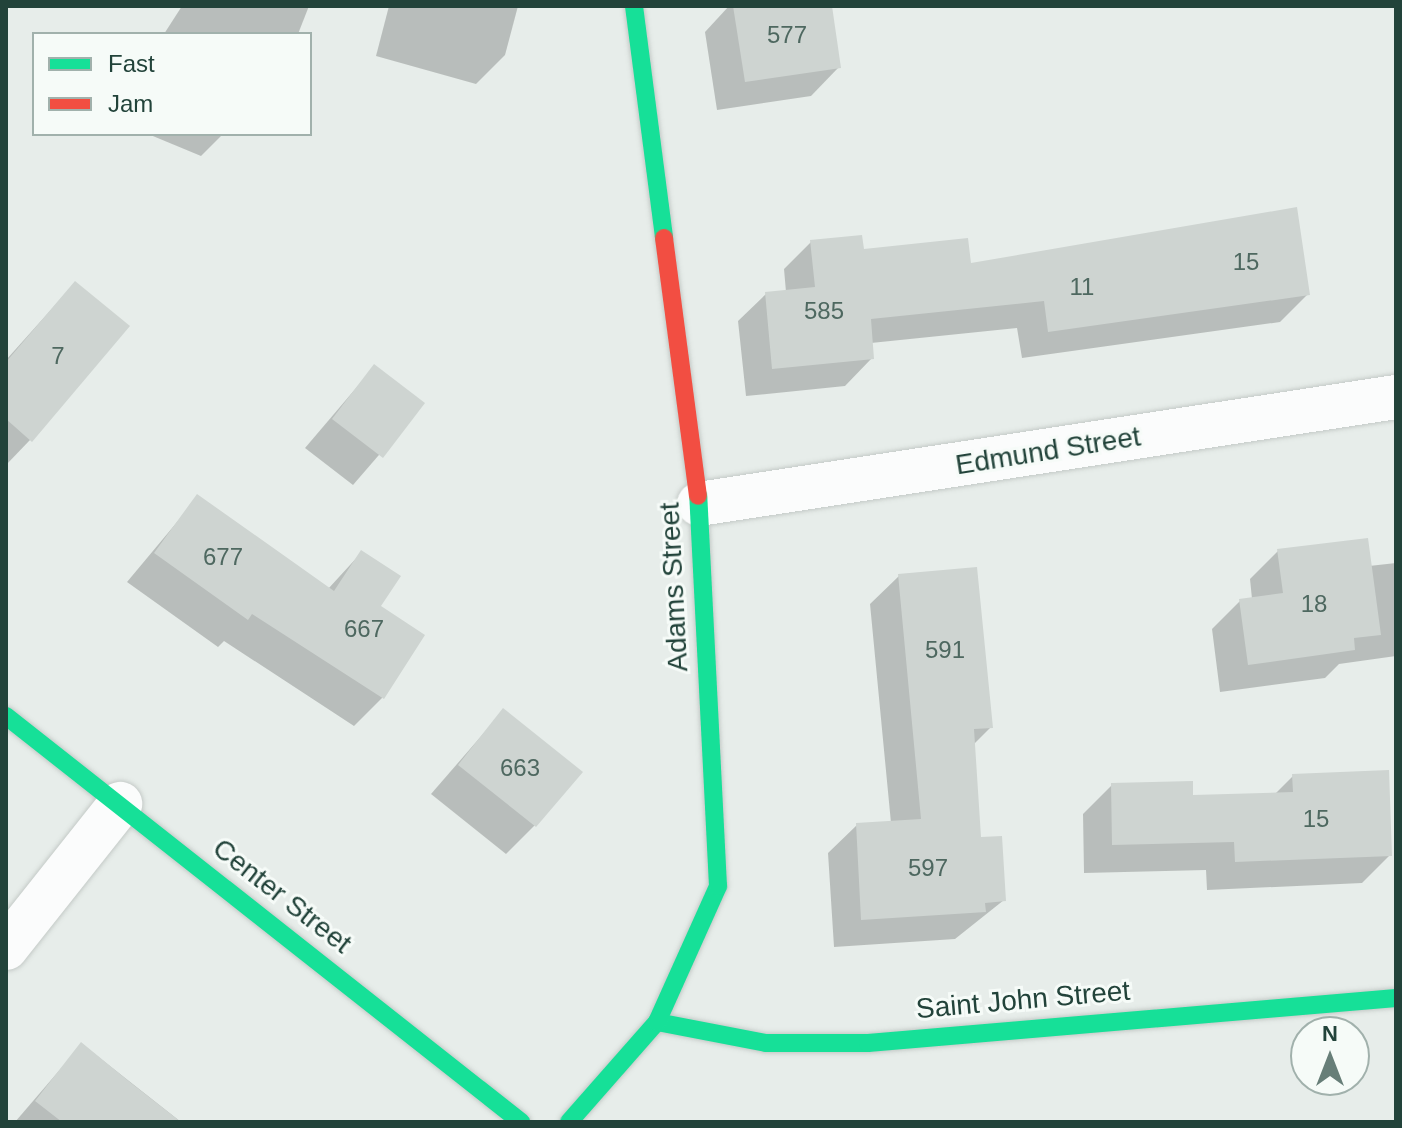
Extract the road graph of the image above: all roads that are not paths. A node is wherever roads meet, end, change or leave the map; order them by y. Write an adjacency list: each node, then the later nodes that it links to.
1 (634, 6): 3 (main road, Adams Street)
2 (1396, 397): 3 (street, Edmund Street)
3 (699, 504): 8 (main road, Adams Street)
4 (6, 716): 5 (main road, Center Street)
5 (120, 804): 6 (street); 9 (main road, Center Street)
6 (6, 948)
7 (1396, 998): 8 (main road, Saint John Street)
8 (657, 1022): 10 (main road, Adams Street)
9 (521, 1122)
10 (569, 1122)

